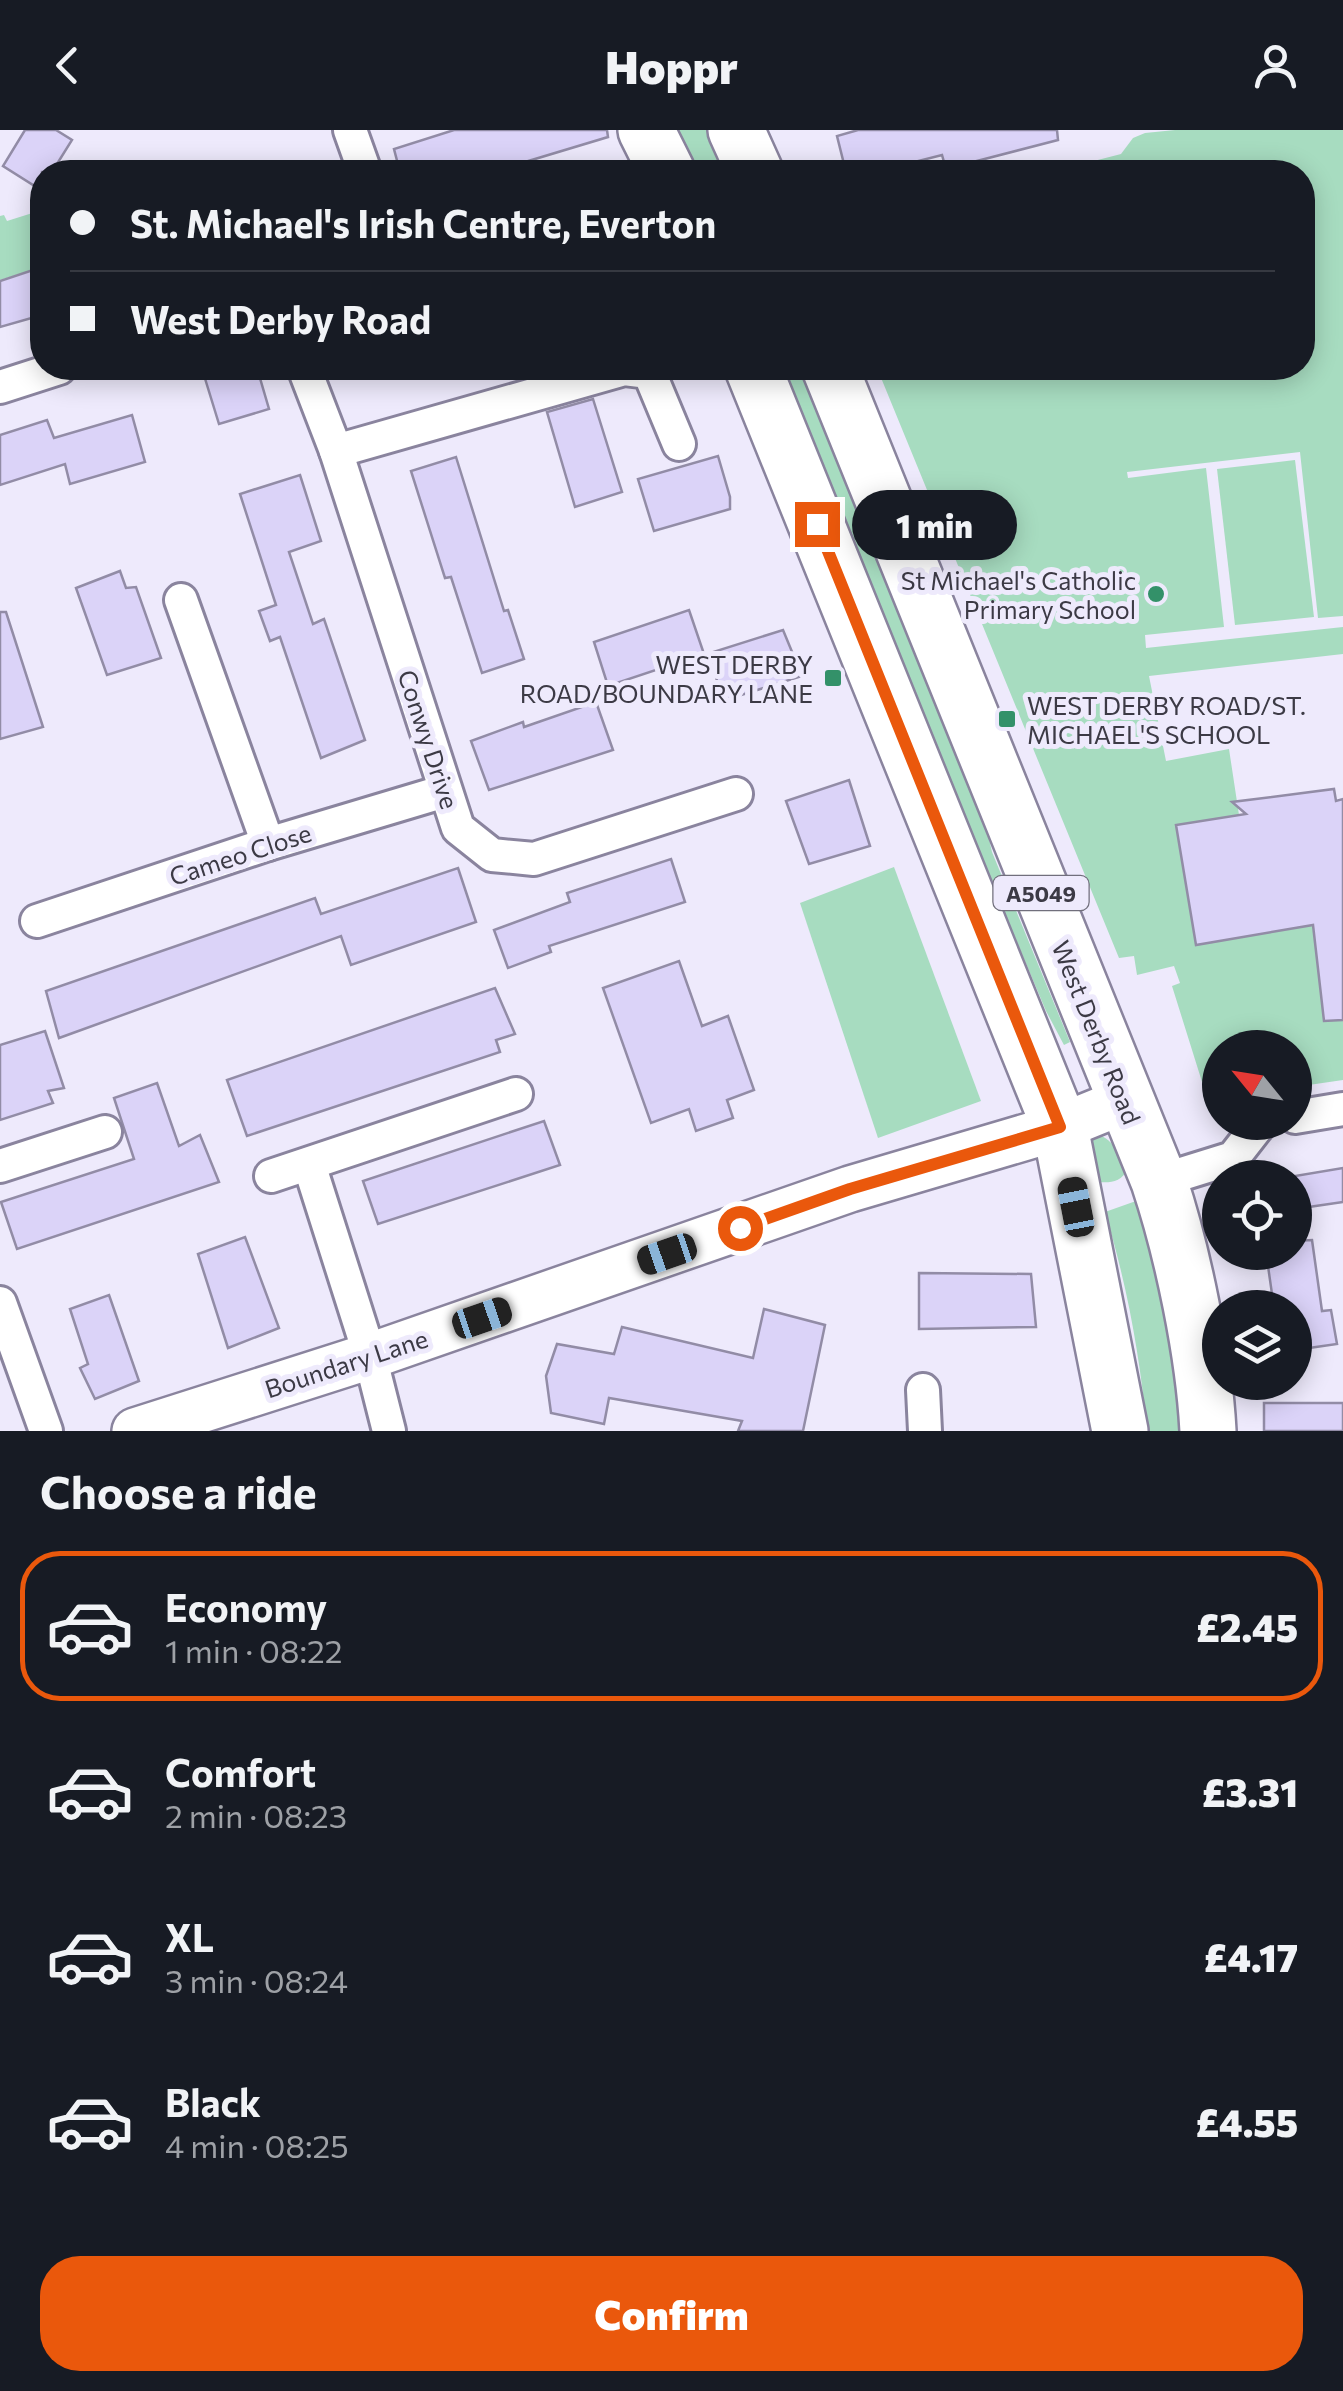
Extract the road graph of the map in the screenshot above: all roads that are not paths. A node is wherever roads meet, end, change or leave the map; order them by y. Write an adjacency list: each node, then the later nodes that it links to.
1 (350, 130): 3 (street)
2 (736, 130): 4 (highway)
3 (361, 160)
4 (749, 160)
5 (30, 378): 11 (street)
6 (309, 380): 13 (street, Conwy Drive)
7 (585, 380): 13 (street)
8 (651, 380): 12 (street)
9 (758, 380): 23 (highway, A5049)
10 (835, 380): 20 (highway, West Derby Road / A5049)
11 (0, 387)
12 (679, 444)
13 (336, 450): 15 (street, Conwy Drive)
14 (182, 600): 17 (street)
15 (446, 791): 16 (street, Conwy Drive); 17 (street, Cameo Close)
16 (736, 794)
17 (268, 844): 18 (street, Cameo Close)
18 (37, 921)
19 (516, 1094): 26 (street)
20 (1124, 1102): 23 (street, Boundary Lane); 29 (highway, West Derby Road / A5049)
21 (1343, 1110): 22 (street)
22 (1312, 1115)
23 (1060, 1127): 31 (street, Boundary Lane); 37 (highway, A5049)
24 (105, 1132): 27 (street)
25 (1246, 1140): 29 (street)
26 (309, 1164): 28 (street); 31 (street)
27 (0, 1166)
28 (271, 1176)
29 (1158, 1180): 38 (highway, West Derby Road / A5049)
30 (0, 1303): 33 (street)
31 (370, 1356): 34 (street, Boundary Lane); 35 (street)
32 (923, 1390): 36 (street)
33 (46, 1431)
34 (135, 1431)
35 (389, 1431)
36 (925, 1431)
37 (1120, 1431)
38 (1208, 1431)

